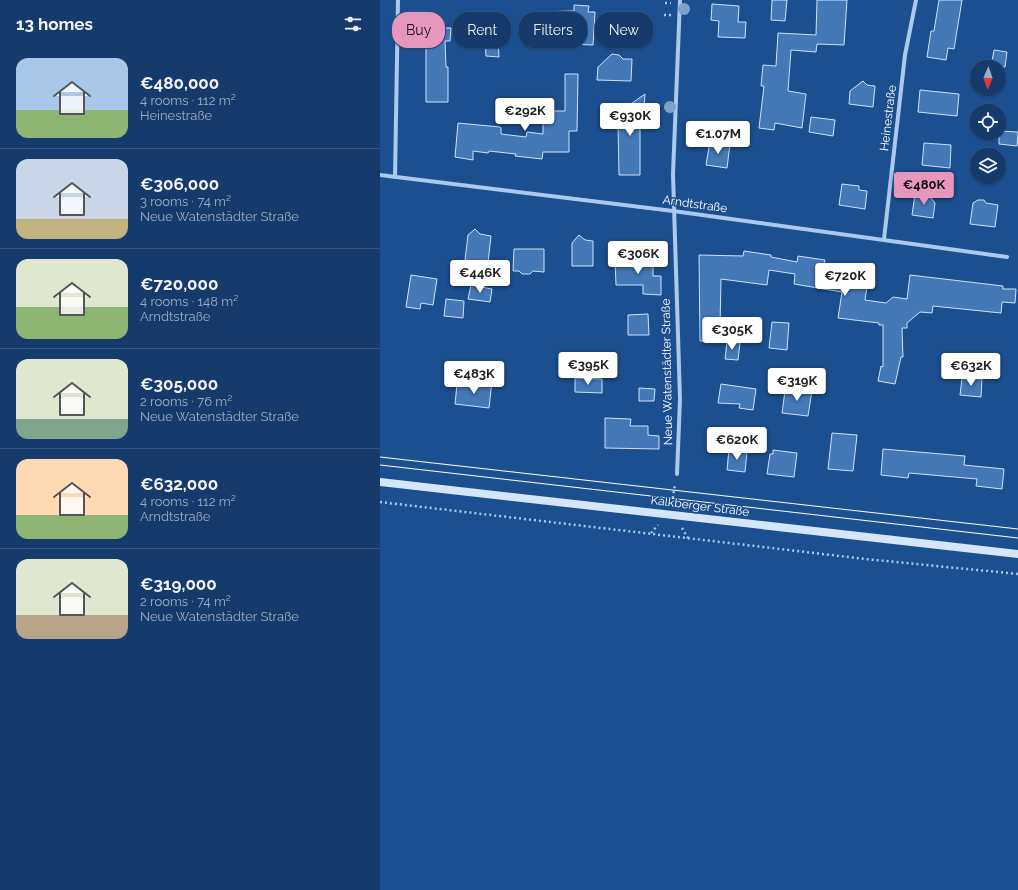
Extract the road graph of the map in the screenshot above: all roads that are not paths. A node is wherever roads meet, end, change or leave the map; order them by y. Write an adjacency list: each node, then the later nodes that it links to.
1 (398, 0): 5 (street)
2 (680, 0): 6 (street, Neue Watenstädter Straße)
3 (916, 0): 7 (street, Heinestraße)
4 (380, 175): 5 (street, Arndtstraße)
5 (395, 177): 6 (street, Arndtstraße)
6 (673, 211): 7 (street, Arndtstraße); 9 (street, Neue Watenstädter Straße)
7 (884, 239): 8 (street, Arndtstraße)
8 (1007, 257)
9 (677, 474)
10 (380, 482): 11 (main road, Kalkberger Straße)
11 (1018, 554)

